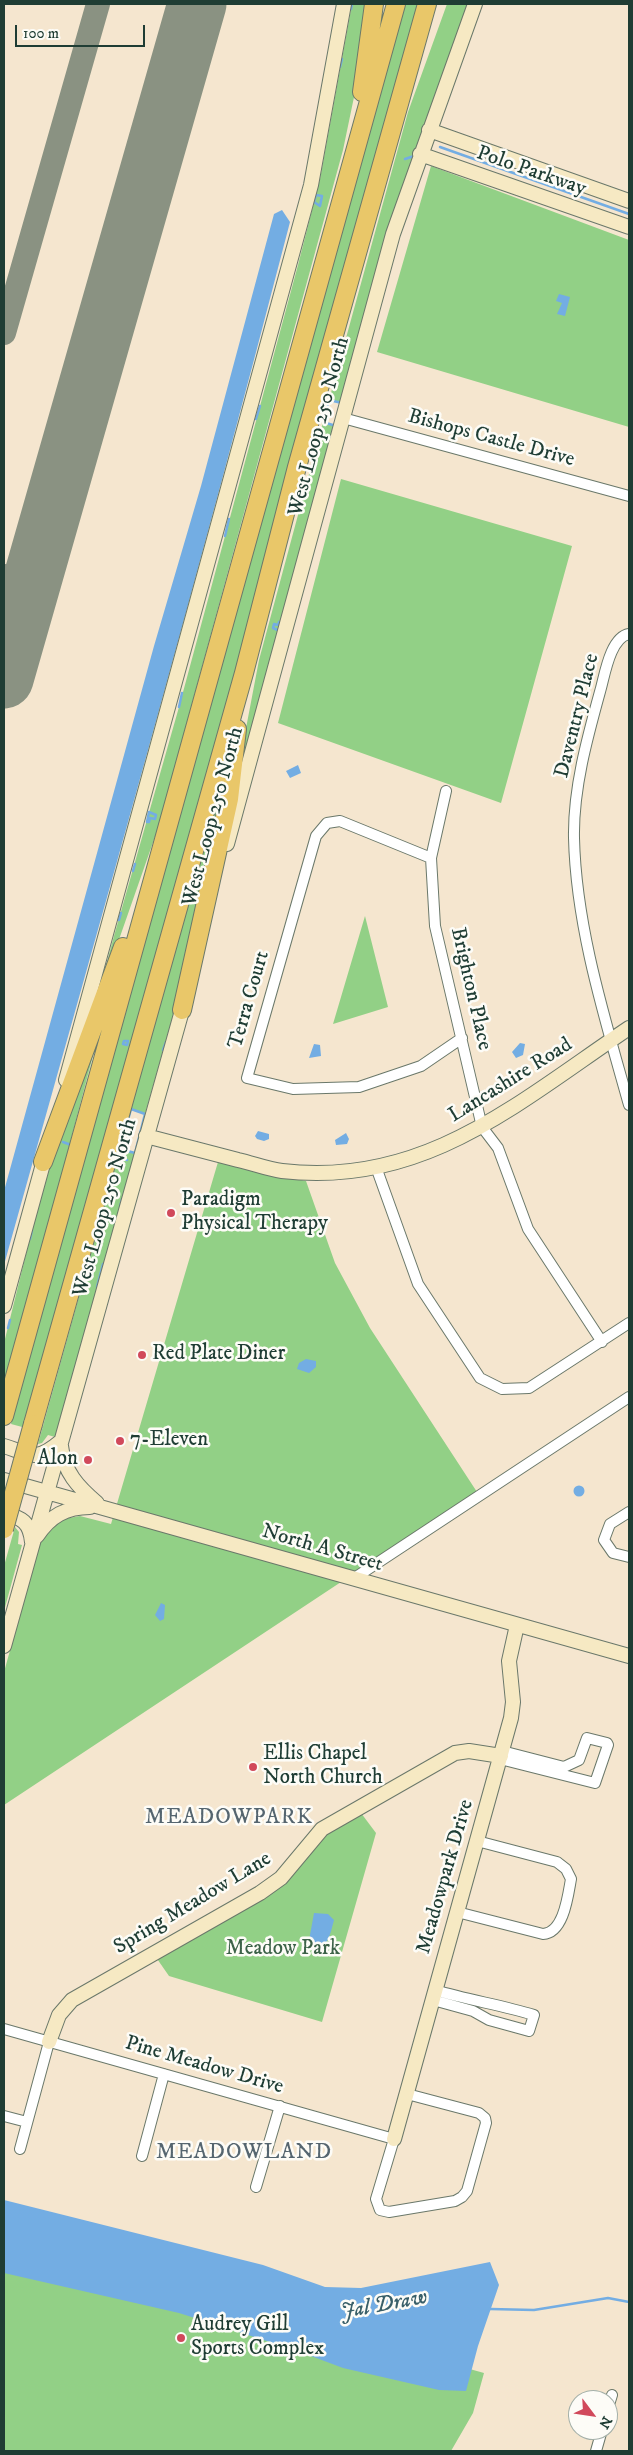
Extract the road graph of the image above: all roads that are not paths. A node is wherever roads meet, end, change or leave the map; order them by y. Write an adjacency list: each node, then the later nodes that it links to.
1 (344, 4): 27 (main road)
2 (374, 4): 9 (highway)
3 (396, 4): 9 (highway)
4 (427, 4): 7 (highway)
5 (439, 4): 7 (highway)
6 (475, 4): 8 (main road, West Loop 250 North)
7 (402, 94): 16 (highway)
8 (428, 130): 10 (main road, West Loop 250 North); 11 (main road, Polo Parkway)
9 (354, 154): 18 (highway)
10 (420, 154): 12 (main road, Polo Parkway); 13 (main road, West Loop 250 North)
11 (629, 201)
12 (629, 228)
13 (343, 418): 14 (street, Bishops Castle Drive); 20 (main road, West Loop 250 North)
14 (629, 496)
15 (628, 634): 23 (street, Daventry Place)
16 (244, 673): 20 (highway); 41 (highway, bridge)
17 (446, 792): 19 (street, Brighton Place)
18 (167, 824): 27 (highway); 33 (highway)
19 (431, 858): 22 (street, Brighton Place); 22 (street, Terra Court)
20 (182, 1010): 26 (main road, West Loop 250 North)
21 (629, 1028): 23 (main road, Lancashire Road)
22 (462, 1038): 25 (street, Brighton Place)
23 (611, 1040): 24 (street, Daventry Place); 25 (main road, Lancashire Road)
24 (629, 1105)
25 (482, 1127): 28 (main road, Lancashire Road); 31 (street, Brighton Place)
26 (146, 1136): 28 (main road, Lancashire Road); 34 (main road, West Loop 250 North)
27 (44, 1162): 29 (main road)
28 (376, 1167): 31 (street)
29 (4, 1306)
30 (629, 1323): 31 (street)
31 (602, 1342)
32 (629, 1397): 44 (street)
33 (4, 1416)
34 (60, 1442): 35 (main road); 37 (main road, West Loop 250 North); 38 (main road)
35 (4, 1446)
36 (4, 1480): 37 (main road, North A Street)
37 (47, 1492): 38 (main road, North A Street); 42 (main road, West Loop 250 North)
38 (102, 1507): 42 (main road); 44 (main road, North A Street)
39 (629, 1512): 43 (street)
40 (4, 1513): 42 (main road)
41 (4, 1529)
42 (32, 1542): 46 (main road, West Loop 250 North)
43 (629, 1557)
44 (353, 1579): 45 (main road, North A Street)
45 (517, 1624): 47 (main road, North A Street); 48 (main road, Meadowpark Drive)
46 (4, 1646)
47 (629, 1656)
48 (501, 1755): 49 (street); 50 (main road, Meadowpark Drive); 55 (main road, Spring Meadow Lane)
49 (564, 1772): 49 (street)
50 (477, 1840): 51 (main road, Meadowpark Drive); 51 (street)
51 (457, 1912): 52 (main road, Meadowpark Drive)
52 (434, 1995): 53 (street); 57 (main road, Meadowpark Drive)
53 (476, 2007): 53 (street)
54 (4, 2029): 55 (street, Pine Meadow Drive)
55 (49, 2042): 56 (street, Pine Meadow Drive); 60 (street)
56 (164, 2074): 58 (street, Pine Meadow Drive); 63 (street)
57 (407, 2094): 61 (main road, Meadowpark Drive); 61 (street)
58 (280, 2106): 61 (street, Pine Meadow Drive); 64 (street)
59 (4, 2116): 60 (street)
60 (27, 2122): 62 (street)
61 (394, 2138)
62 (20, 2148)
63 (142, 2156)
64 (256, 2187)

